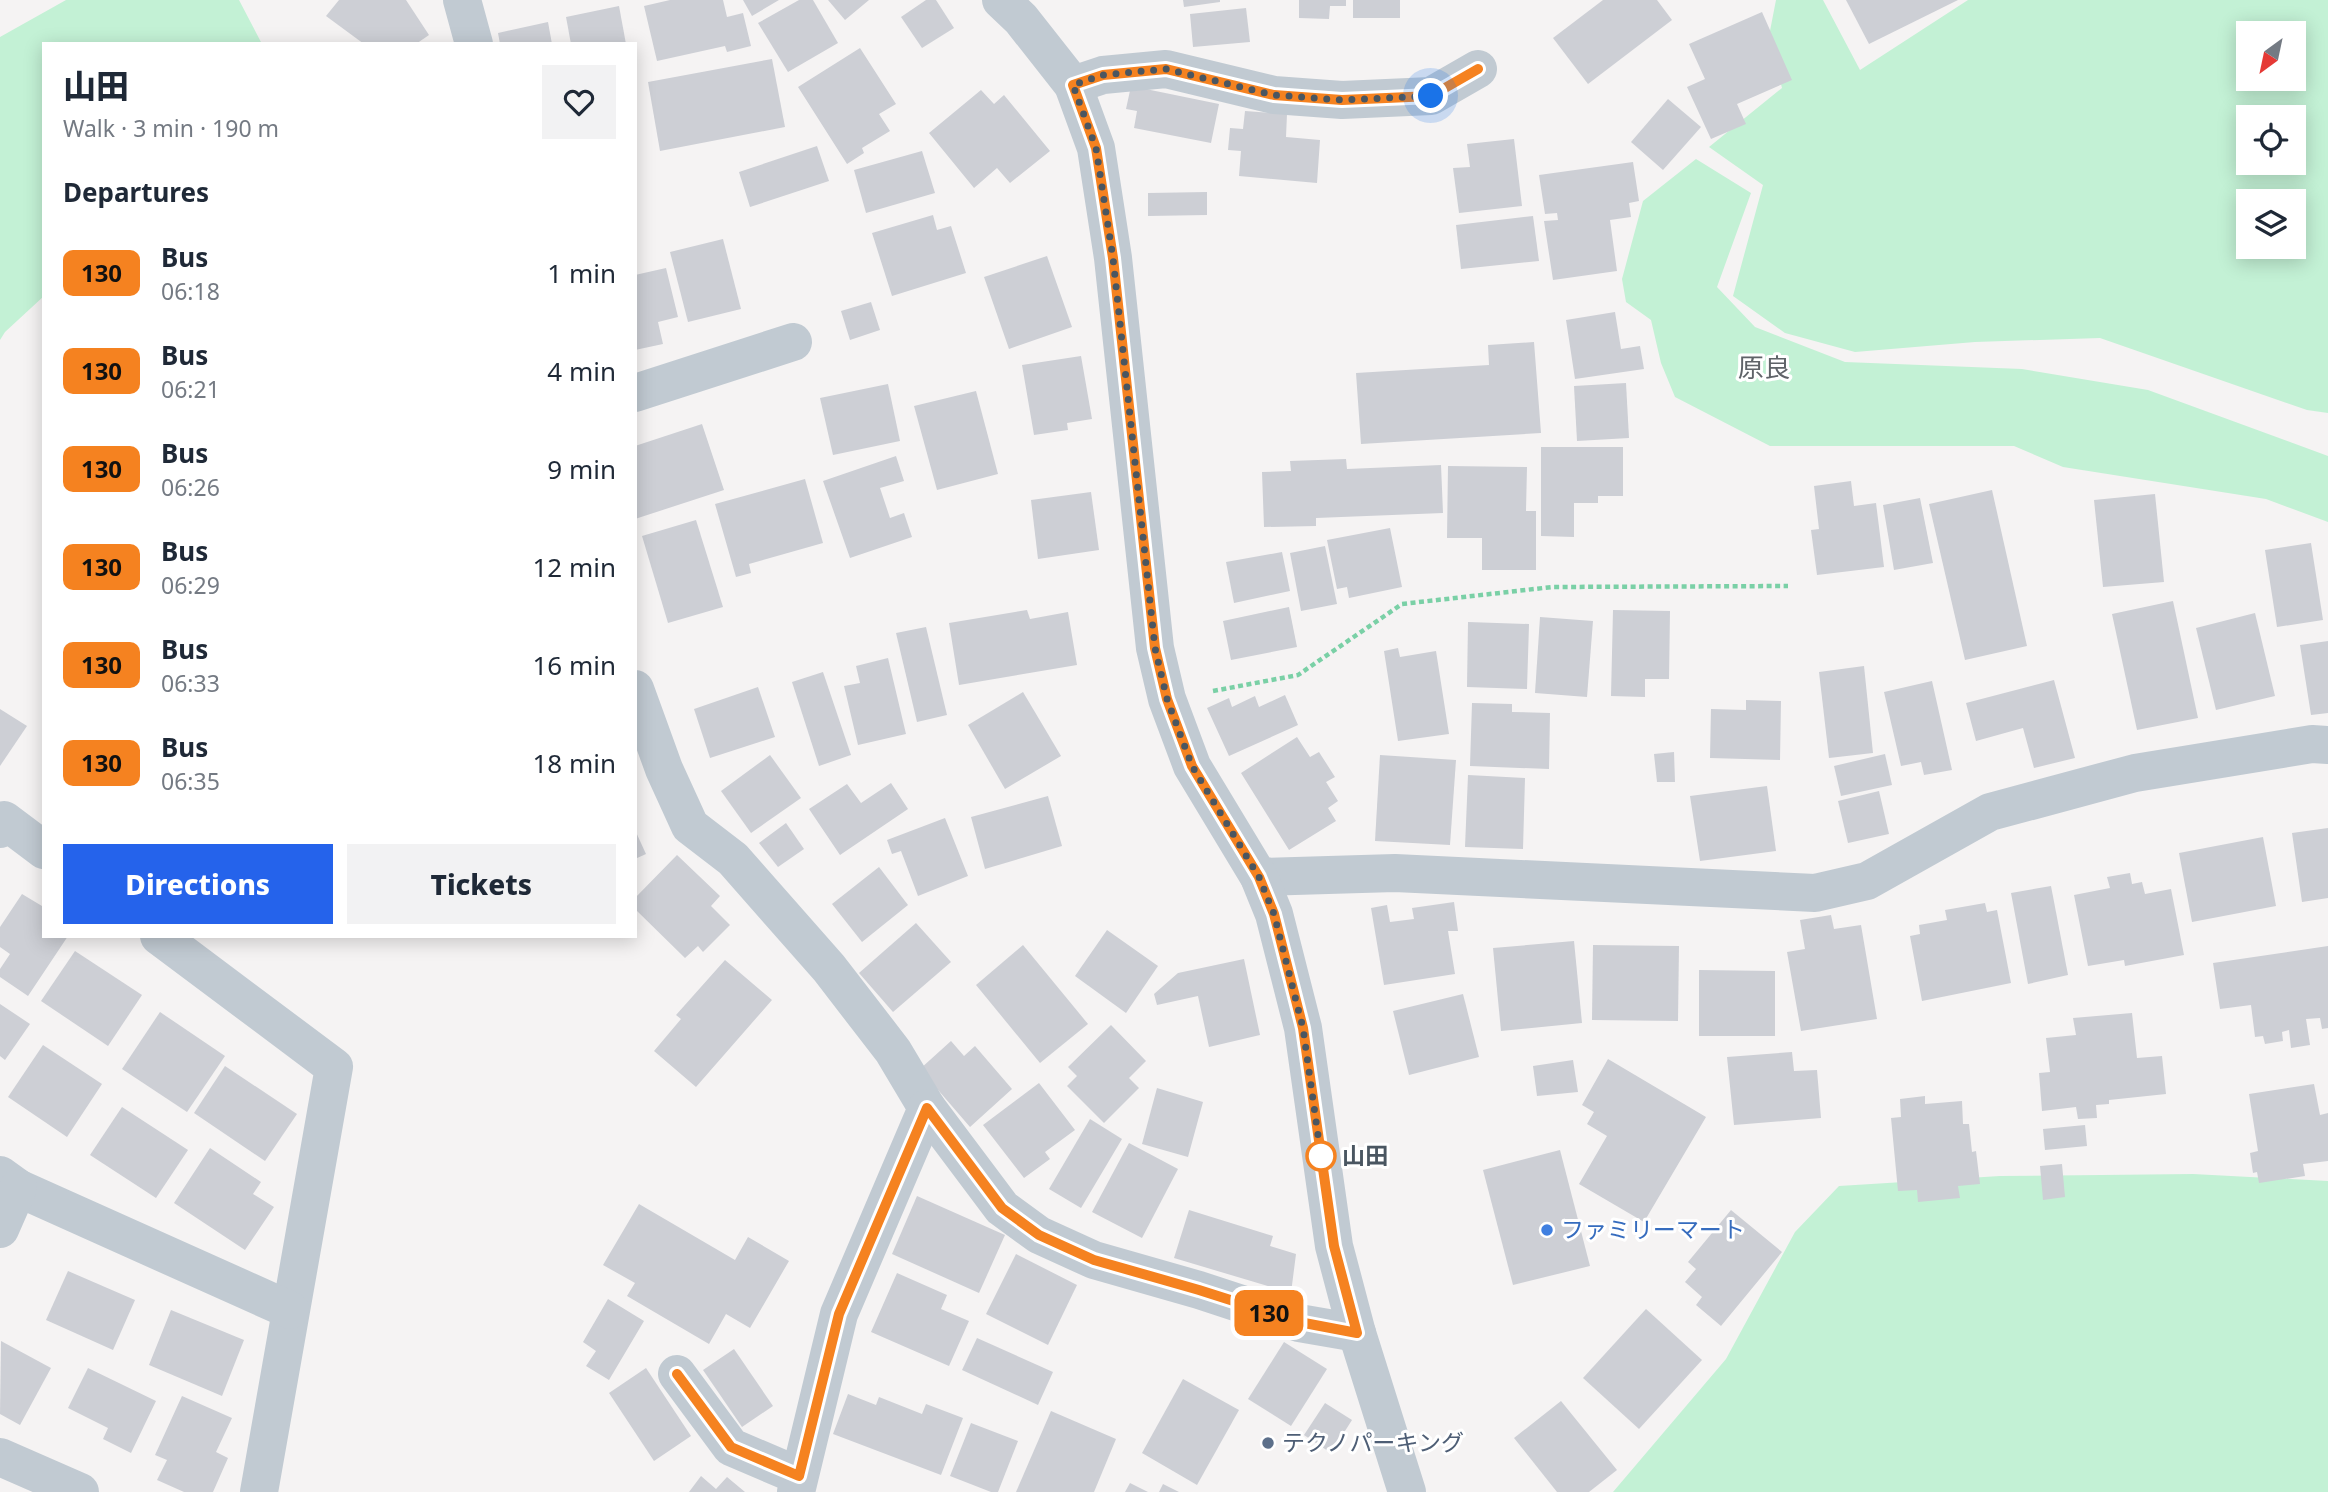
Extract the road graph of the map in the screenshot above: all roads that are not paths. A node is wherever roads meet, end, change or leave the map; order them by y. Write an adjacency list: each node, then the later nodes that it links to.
1 (462, 0): 3 (street)
2 (1001, 0): 5 (street)
3 (473, 42)
4 (1478, 69): 5 (street)
5 (1073, 85): 13 (street)
6 (793, 342): 7 (street)
7 (637, 392)
8 (637, 700): 10 (street)
9 (2328, 745): 13 (street)
10 (650, 775): 15 (street)
11 (0, 829): 12 (street)
12 (42, 848)
13 (1259, 877): 19 (street)
14 (162, 938): 18 (street)
15 (927, 1108): 19 (street); 22 (street)
16 (9, 1181): 17 (street); 18 (street)
17 (0, 1229)
18 (290, 1310): 24 (street)
19 (1357, 1333): 25 (street)
20 (677, 1374): 22 (street)
21 (0, 1457): 23 (street)
22 (797, 1484)
23 (80, 1492)
24 (260, 1492)
25 (1406, 1492)

